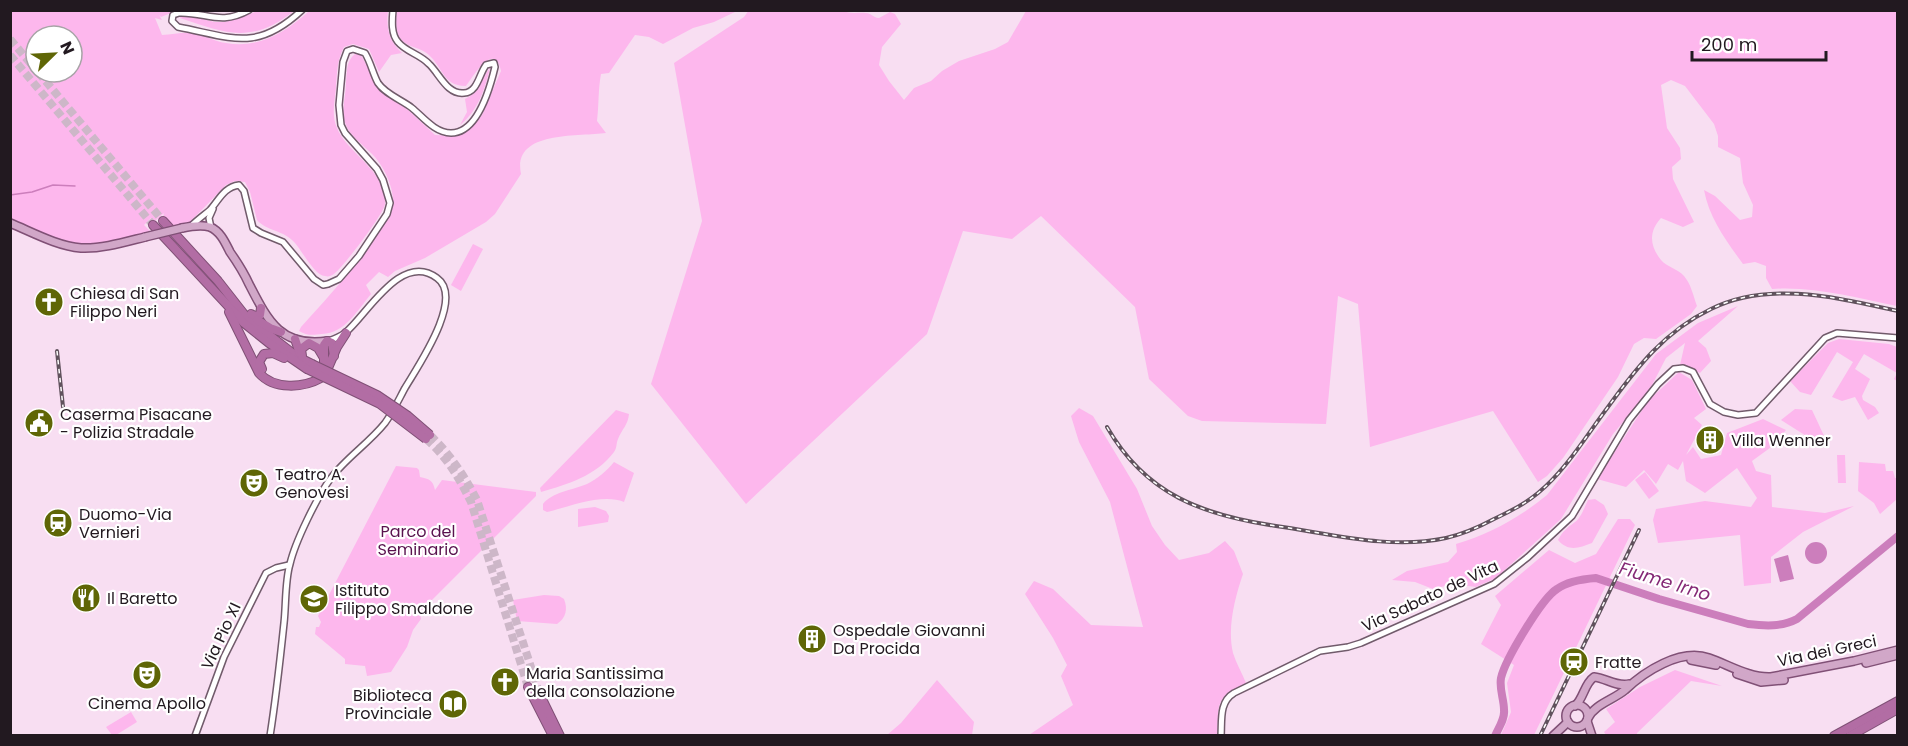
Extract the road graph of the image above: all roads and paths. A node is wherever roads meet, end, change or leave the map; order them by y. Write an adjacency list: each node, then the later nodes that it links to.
1 (249, 10): 2 (street)
2 (302, 10)
3 (393, 10): 4 (street)
4 (214, 204): 8 (street); 9 (street)
5 (164, 221): 10 (highway)
6 (10, 223): 8 (main road, bridge)
7 (153, 225): 11 (highway)
8 (186, 227): 9 (main road)
9 (211, 228): 12 (main road)
10 (218, 281): 13 (highway); 21 (highway)
11 (222, 300): 21 (highway); 24 (highway)
12 (261, 308): 13 (highway); 14 (main road)
13 (250, 314): 14 (highway)
14 (281, 332): 17 (main road)
15 (346, 333): 18 (street); 20 (highway); 26 (street)
16 (1898, 338): 44 (street, Via Sabato de Vita)
17 (295, 339): 19 (main road); 21 (highway)
18 (328, 340): 19 (main road); 20 (highway); 22 (highway)
19 (309, 343): 21 (highway); 22 (highway)
20 (334, 356): 22 (highway)
21 (307, 363): 24 (highway); 25 (highway, bridge)
22 (326, 364)
23 (319, 378): 24 (highway)
24 (283, 383)
25 (428, 437)
26 (289, 565): 40 (street, Via Pio XI); 41 (street)
27 (1898, 650): 29 (main road, Via dei Greci)
28 (1898, 655): 29 (main road, Via dei Greci)
29 (1662, 666): 31 (main road, Via dei Greci)
30 (1612, 684): 31 (main road, Via dei Greci); 35 (main road, Via dei Greci); 36 (main road, Via dei Greci)
31 (1629, 684): 36 (main road, Via dei Greci)
32 (528, 687): 42 (highway)
33 (540, 695): 43 (highway)
34 (1898, 701): 47 (highway)
35 (1575, 706): 38 (main road); 39 (main road)
36 (1598, 706): 38 (main road, Via dei Greci)
37 (1898, 709): 48 (highway)
38 (1588, 719): 39 (main road); 46 (main road)
39 (1569, 722): 45 (main road)
40 (195, 735)
41 (270, 735)
42 (553, 735)
43 (560, 735)
44 (1221, 735)
45 (1552, 735)
46 (1592, 735)
47 (1834, 735)
48 (1850, 735)

